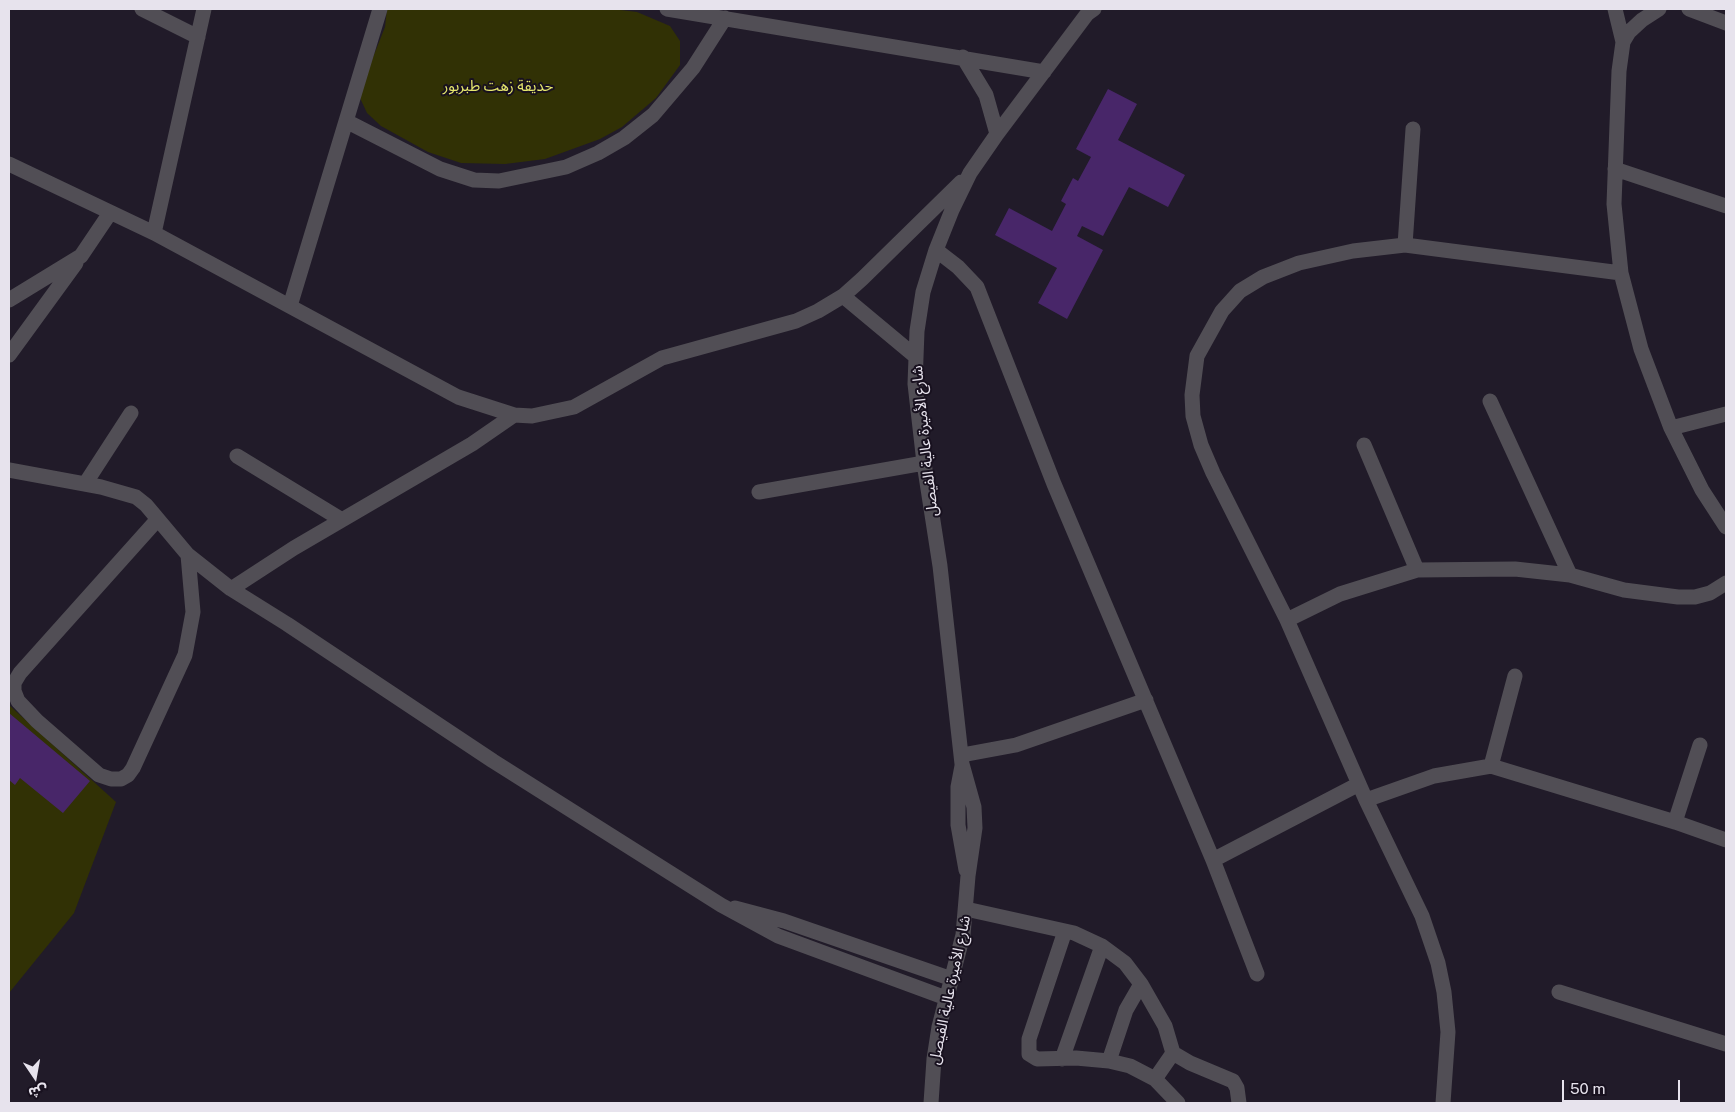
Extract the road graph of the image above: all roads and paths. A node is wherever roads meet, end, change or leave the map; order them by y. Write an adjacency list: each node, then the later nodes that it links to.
1 (142, 9): 11 (street)
2 (204, 9): 11 (street)
3 (380, 9): 15 (street)
4 (667, 9): 9 (street)
5 (1615, 9): 12 (street)
6 (1659, 9): 12 (street)
7 (1688, 9): 10 (street)
8 (1090, 11): 14 (street, شارع الأميرة عالية الفيصل)
9 (726, 18): 13 (street); 15 (street)
10 (1726, 23)
11 (198, 37): 23 (street)
12 (1623, 42): 19 (street)
13 (963, 57): 14 (street); 17 (street)
14 (1044, 72): 17 (street, شارع الأميرة عالية الفيصل)
15 (346, 121): 30 (street)
16 (1413, 129): 24 (street)
17 (997, 134): 20 (street, شارع الأميرة عالية الفيصل)
18 (9, 164): 22 (street)
19 (1615, 168): 21 (street); 27 (street)
20 (970, 173): 25 (street, شارع الأميرة عالية الفيصل); 28 (street)
21 (1726, 206)
22 (110, 213): 23 (street); 26 (street)
23 (154, 233): 30 (street)
24 (1405, 245): 27 (street); 52 (street)
25 (936, 250): 32 (street, شارع الأميرة عالية الفيصل); 54 (street)
26 (81, 256): 29 (street); 31 (street)
27 (1621, 273): 37 (street)
28 (843, 296): 32 (street); 36 (street)
29 (9, 300)
30 (290, 306): 36 (street)
31 (9, 355)
32 (915, 356): 40 (street, شارع الأميرة عالية الفيصل)
33 (1490, 401): 49 (street)
34 (131, 413): 42 (street)
35 (1726, 414): 37 (street)
36 (514, 415): 45 (street)
37 (1671, 428): 46 (street)
38 (1364, 445): 48 (street)
39 (236, 456): 45 (street)
40 (924, 463): 43 (street); 56 (street, شارع الأميرة عالية الفيصل)
41 (9, 470): 42 (street)
42 (85, 484): 44 (street)
43 (759, 492)
44 (156, 520): 47 (street); 47 (street)
45 (342, 520): 51 (street)
46 (1726, 527)
47 (188, 555): 51 (street)
48 (1417, 570): 49 (street); 52 (street)
49 (1570, 575): 50 (street)
50 (1726, 583)
51 (230, 589): 63 (street)
52 (1288, 620): 58 (street)
53 (1515, 676): 57 (street)
54 (1146, 700): 56 (street); 62 (street)
55 (1700, 745): 60 (street)
56 (962, 760): 64 (street, شارع الأميرة عالية الفيصل)
57 (1491, 766): 59 (street); 60 (street)
58 (1360, 784): 59 (street); 62 (street)
59 (1366, 800): 80 (street)
60 (1675, 822): 61 (street)
61 (1726, 840)
62 (1213, 860): 67 (street)
63 (721, 905): 68 (street); 71 (street)
64 (966, 909): 65 (street); 68 (street, شارع الأميرة عالية الفيصل)
65 (1065, 930): 66 (street); 74 (street)
66 (1102, 946): 69 (street); 74 (street)
67 (1257, 974)
68 (952, 980): 71 (street, شارع الأميرة عالية الفيصل)
69 (1141, 984): 73 (street); 75 (street)
70 (1558, 992): 72 (street)
71 (946, 998): 77 (street, شارع الأميرة عالية الفيصل)
72 (1726, 1044)
73 (1172, 1053): 76 (street); 79 (street)
74 (1062, 1059): 75 (street)
75 (1109, 1061): 76 (street)
76 (1155, 1078): 78 (street)
77 (931, 1103)
78 (1178, 1103)
79 (1239, 1103)
80 (1445, 1103)

